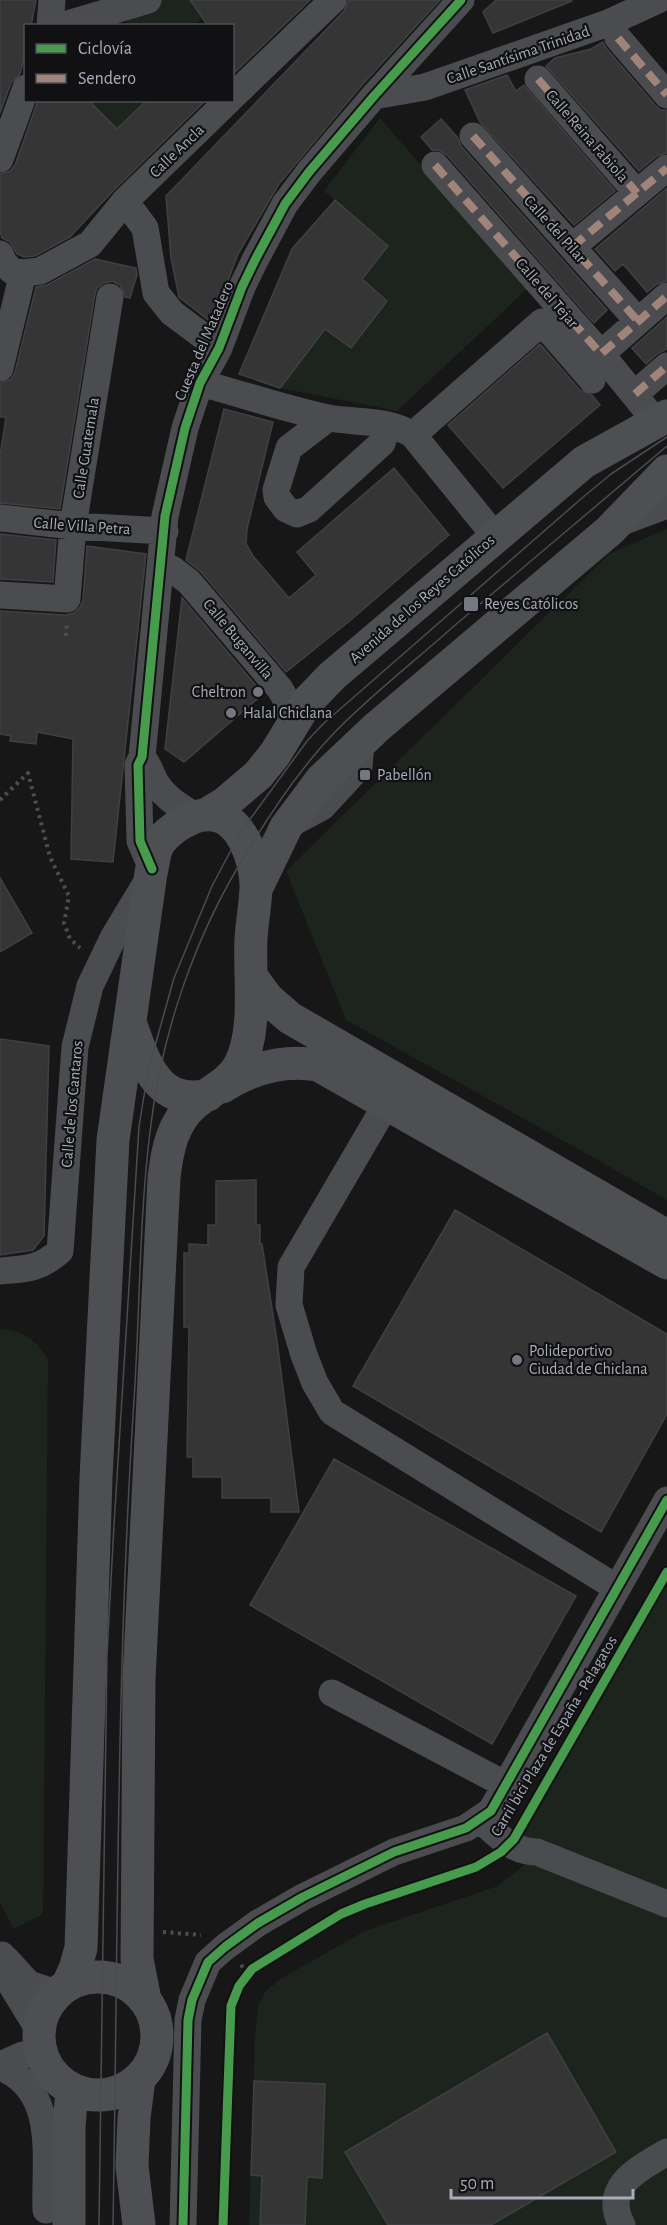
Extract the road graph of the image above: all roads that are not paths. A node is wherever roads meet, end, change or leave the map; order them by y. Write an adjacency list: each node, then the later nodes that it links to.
1 (52, 0): 6 (street)
2 (148, 0): 7 (street)
3 (333, 0): 11 (street)
4 (461, 0): 13 (street, Cuesta del Matadero)
5 (658, 0): 13 (street, Calle Santísima Trinidad)
6 (50, 24)
7 (68, 24)
8 (618, 38): 12 (street)
9 (537, 79): 19 (street, Calle Reina Fabiola)
10 (24, 93): 16 (street)
11 (234, 95)
12 (667, 95)
13 (374, 96): 27 (street, Cuesta del Matadero)
14 (227, 102): 20 (street, Calle Ancla)
15 (473, 136): 21 (street, Calle del Pilar)
16 (0, 159)
17 (435, 165): 28 (street, Calle del Tejar)
18 (667, 168): 19 (street)
19 (637, 193): 21 (street)
20 (125, 201): 23 (street, Calle Ancla); 27 (street)
21 (572, 247): 26 (street, Calle del Pilar)
22 (0, 254): 23 (street)
23 (23, 273): 30 (street)
24 (667, 296): 26 (street)
25 (110, 297): 42 (street, Calle Guatemala)
26 (638, 321): 28 (street)
27 (219, 348): 32 (street, Cuesta del Matadero)
28 (601, 354): 33 (street, Calle del Tejar)
29 (667, 366): 33 (street)
30 (0, 368)
31 (592, 380): 37 (street)
32 (200, 383): 34 (street); 43 (street, Cuesta del Matadero)
33 (634, 394): 35 (street, Calle del Tejar)
34 (328, 418): 36 (street); 36 (street)
35 (662, 419): 44 (main road, Avenida de los Reyes Católicos)
36 (388, 425): 37 (street)
37 (413, 435): 44 (street)
38 (667, 471): 41 (main road)
39 (667, 505): 41 (street)
40 (0, 518): 42 (street, Calle Villa Petra)
41 (615, 525): 51 (main road)
42 (73, 526): 43 (street, Calle Villa Petra); 46 (street, Calle Guatemala)
43 (165, 531): 45 (street, Cuesta del Matadero)
44 (495, 536): 47 (main road, Avenida de los Reyes Católicos)
45 (161, 566): 47 (street, Calle Buganvilla); 48 (street, Cuesta del Matadero)
46 (0, 595)
47 (292, 729): 49 (main road, Avenida de los Reyes Católicos)
48 (142, 757): 49 (street); 50 (street, Cuesta del Matadero)
49 (202, 815): 50 (main road, Avenida de los Reyes Católicos); 51 (main road)
50 (152, 871): 53 (main road, Avenida de los Reyes Católicos); 58 (street, Calle de los Cantaros)
51 (256, 888): 52 (main road)
52 (251, 976): 54 (main road); 56 (main road)
53 (129, 1021): 54 (main road); 66 (main road, Avenida de los Reyes Católicos)
54 (213, 1092): 55 (main road); 67 (main road)
55 (387, 1103): 57 (main road); 60 (street)
56 (667, 1236)
57 (667, 1263)
58 (0, 1271)
59 (667, 1500): 60 (street)
60 (617, 1588): 62 (street)
61 (332, 1693): 62 (street)
62 (506, 1785): 63 (street)
63 (480, 1820): 64 (street); 75 (street)
64 (667, 1904)
65 (1, 1953): 66 (street); 68 (street)
66 (62, 1988): 67 (main road); 68 (main road)
67 (145, 2000): 70 (main road)
68 (40, 2041): 69 (street); 71 (main road)
69 (0, 2066): 73 (street)
70 (139, 2079): 71 (main road); 74 (main road)
71 (72, 2089): 73 (main road)
72 (667, 2152): 76 (street)
73 (54, 2220)
74 (139, 2225)
75 (183, 2225)
76 (622, 2225)

